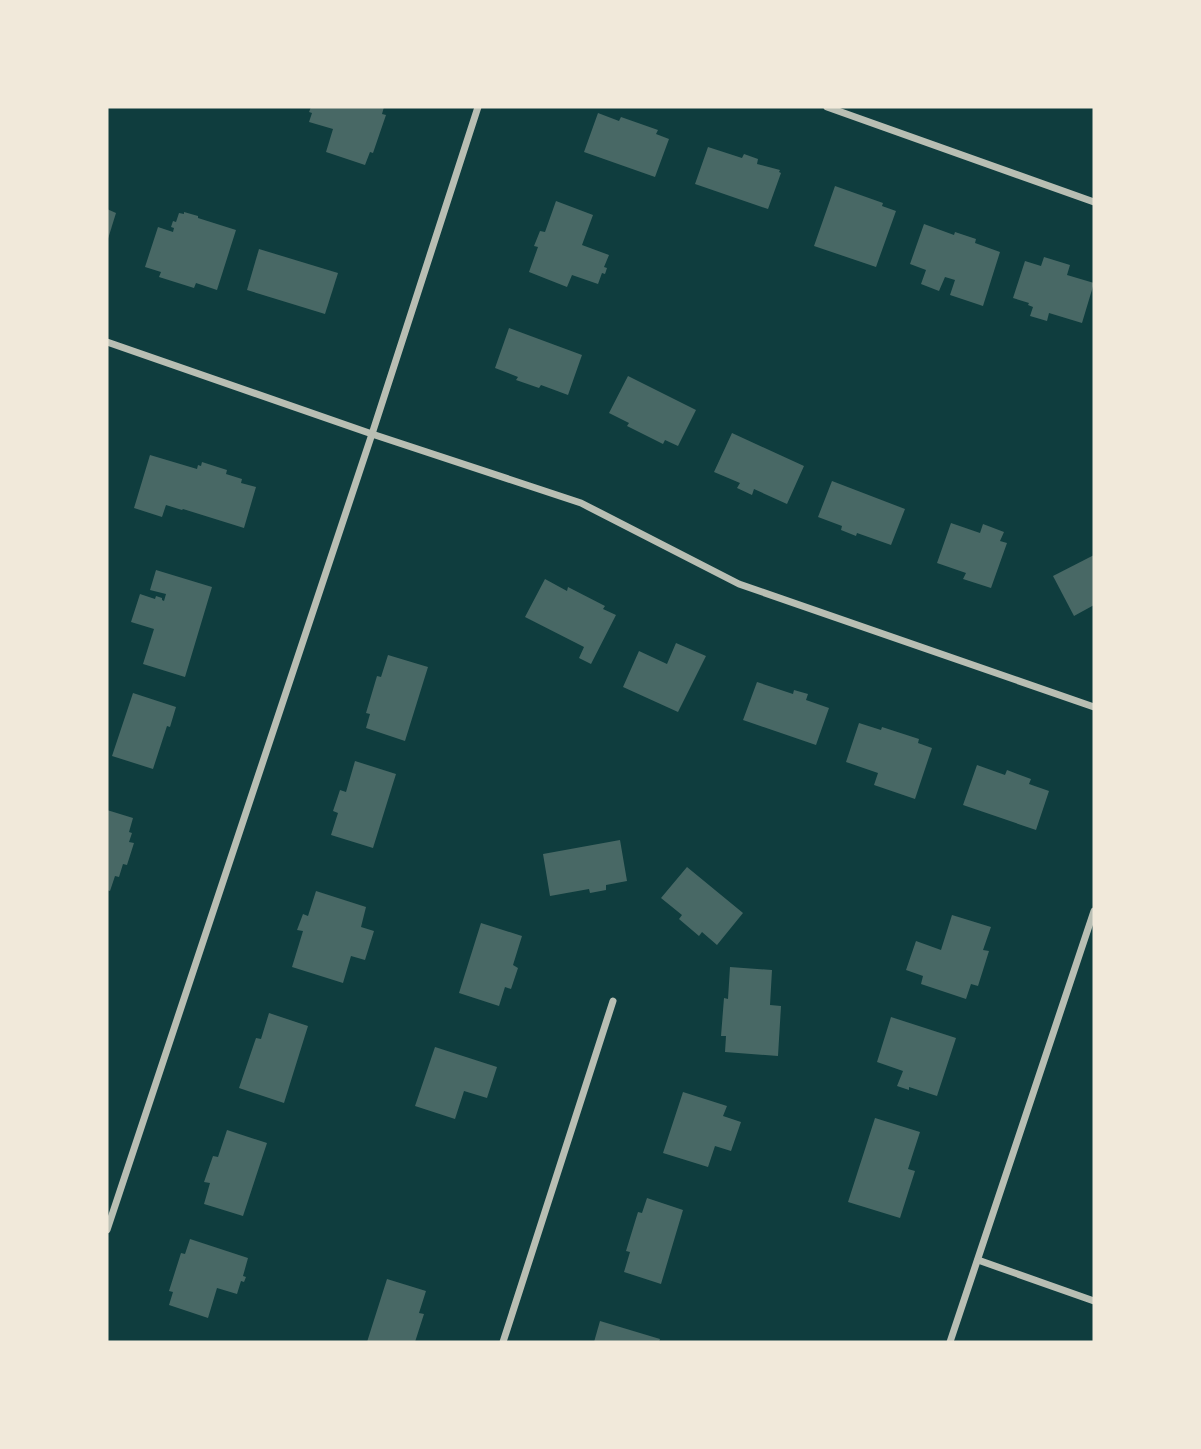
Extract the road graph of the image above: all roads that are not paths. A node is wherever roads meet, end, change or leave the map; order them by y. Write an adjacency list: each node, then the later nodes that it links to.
1 (478, 107): 5 (street)
2 (827, 107): 3 (street)
3 (1094, 202)
4 (107, 342): 5 (street)
5 (372, 434): 6 (street); 9 (street)
6 (1094, 707)
7 (1094, 911): 10 (street)
8 (613, 1001): 12 (street)
9 (107, 1230)
10 (978, 1260): 11 (street); 13 (street)
11 (1094, 1301)
12 (503, 1342)
13 (950, 1342)

